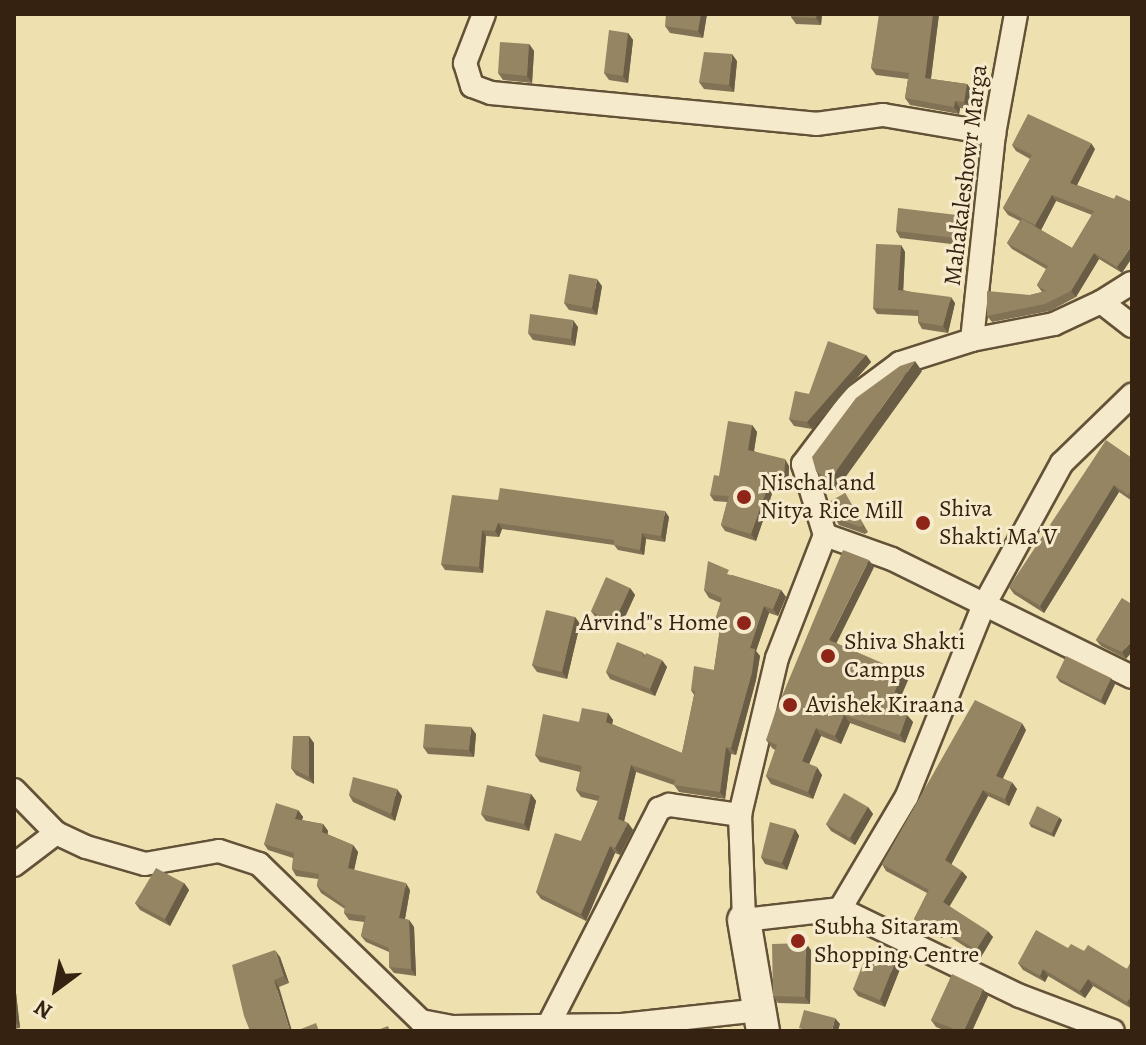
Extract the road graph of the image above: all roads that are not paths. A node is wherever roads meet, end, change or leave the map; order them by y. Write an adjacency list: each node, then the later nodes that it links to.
1 (484, 14): 3 (street)
2 (1015, 16): 3 (street, Mahakaleshowr Marga)
3 (994, 134): 7 (street, Mahakaleshowr Marga)
4 (1132, 283): 5 (street)
5 (1101, 302): 6 (street); 7 (street)
6 (1132, 326)
7 (972, 340): 9 (street)
8 (1132, 395): 10 (street)
9 (825, 535): 10 (street); 13 (street)
10 (983, 607): 11 (street); 16 (street)
11 (1132, 677)
12 (20, 796): 14 (street)
13 (740, 815): 17 (street); 19 (street)
14 (56, 833): 15 (street); 19 (street)
15 (14, 865)
16 (840, 909): 17 (street); 20 (street)
17 (744, 920): 18 (main road)
18 (761, 1020): 19 (street)
19 (548, 1026)
20 (1113, 1031)

